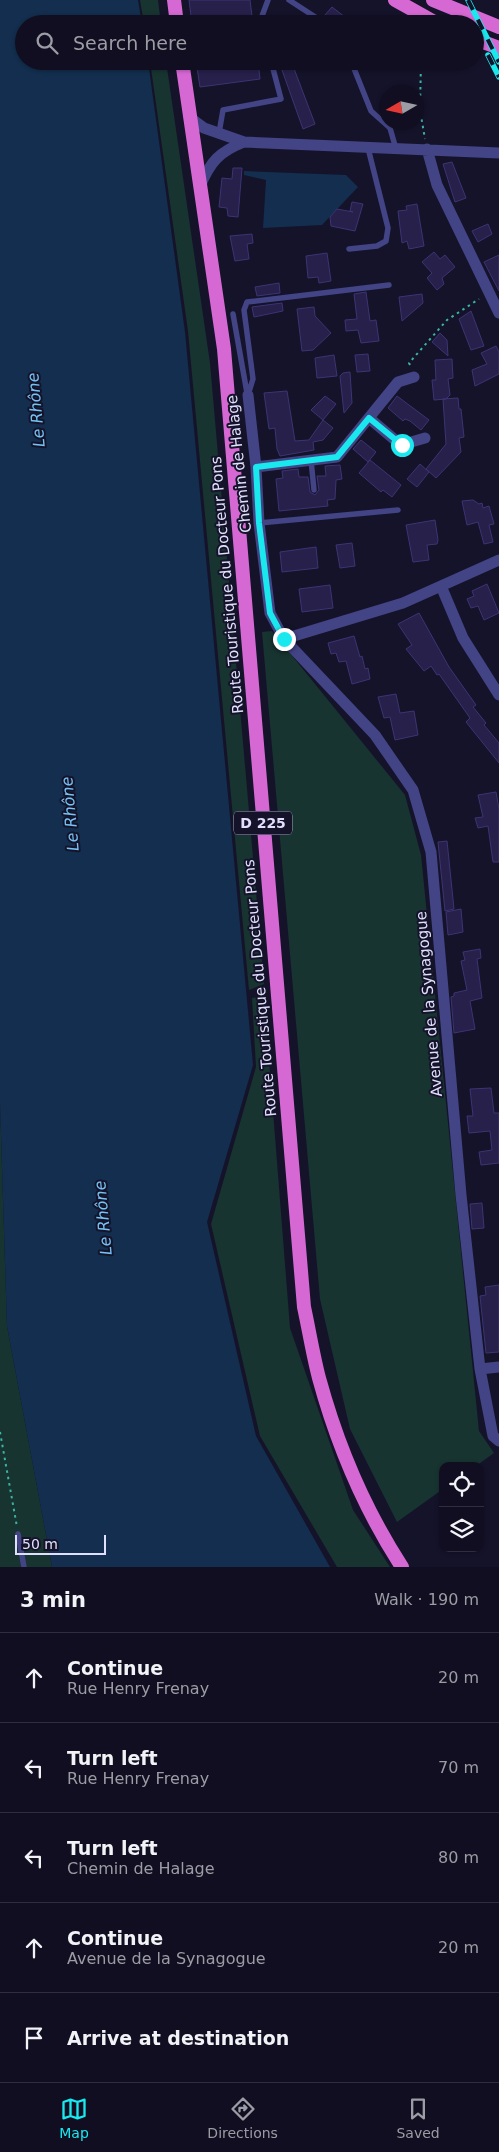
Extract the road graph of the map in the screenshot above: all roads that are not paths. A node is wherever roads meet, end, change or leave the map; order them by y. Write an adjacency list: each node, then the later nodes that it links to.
1 (174, 0): 6 (highway)
2 (268, 0): 7 (lane)
3 (289, 0): 8 (lane)
4 (433, 0): 10 (highway)
5 (400, 4): 9 (highway)
6 (176, 15)
7 (262, 15)
8 (312, 15)
9 (421, 15)
10 (470, 15)
11 (484, 21): 12 (highway)
12 (499, 27)
13 (484, 42): 14 (highway)
14 (499, 48)
15 (183, 70): 18 (highway, Route Touristique du Docteur Pons / D 225)
16 (273, 70): 19 (lane)
17 (355, 70): 22 (lane)
18 (189, 117): 19 (street); 25 (highway, Route Touristique du Docteur Pons / D 225)
19 (219, 133): 20 (street)
20 (244, 142): 21 (street); 25 (street)
21 (368, 148): 22 (street); 26 (lane)
22 (396, 149): 23 (street)
23 (427, 149): 24 (street); 28 (street)
24 (499, 153)
25 (199, 187): 49 (highway, Route Touristique du Docteur Pons / D 225)
26 (349, 249)
27 (388, 285): 31 (lane)
28 (499, 313)
29 (233, 314): 31 (lane, Chemin de Halage)
30 (414, 377): 32 (street)
31 (248, 396): 35 (street, Chemin de Halage)
32 (369, 418): 33 (street); 34 (street)
33 (425, 438)
34 (311, 460): 35 (street); 36 (lane)
35 (256, 467): 38 (street, Chemin de Halage)
36 (314, 490)
37 (398, 510): 38 (lane)
38 (259, 523): 41 (street, Chemin de Halage)
39 (499, 560): 40 (street)
40 (441, 586): 42 (street); 43 (street)
41 (270, 613): 42 (street, Avenue de la Synagogue)
42 (284, 639): 45 (street, Avenue de la Synagogue)
43 (499, 695)
44 (499, 1367): 45 (street)
45 (480, 1369): 46 (street, Avenue de la Synagogue)
46 (499, 1441)
47 (18, 1534): 48 (lane)
48 (24, 1567)
49 (402, 1567)

